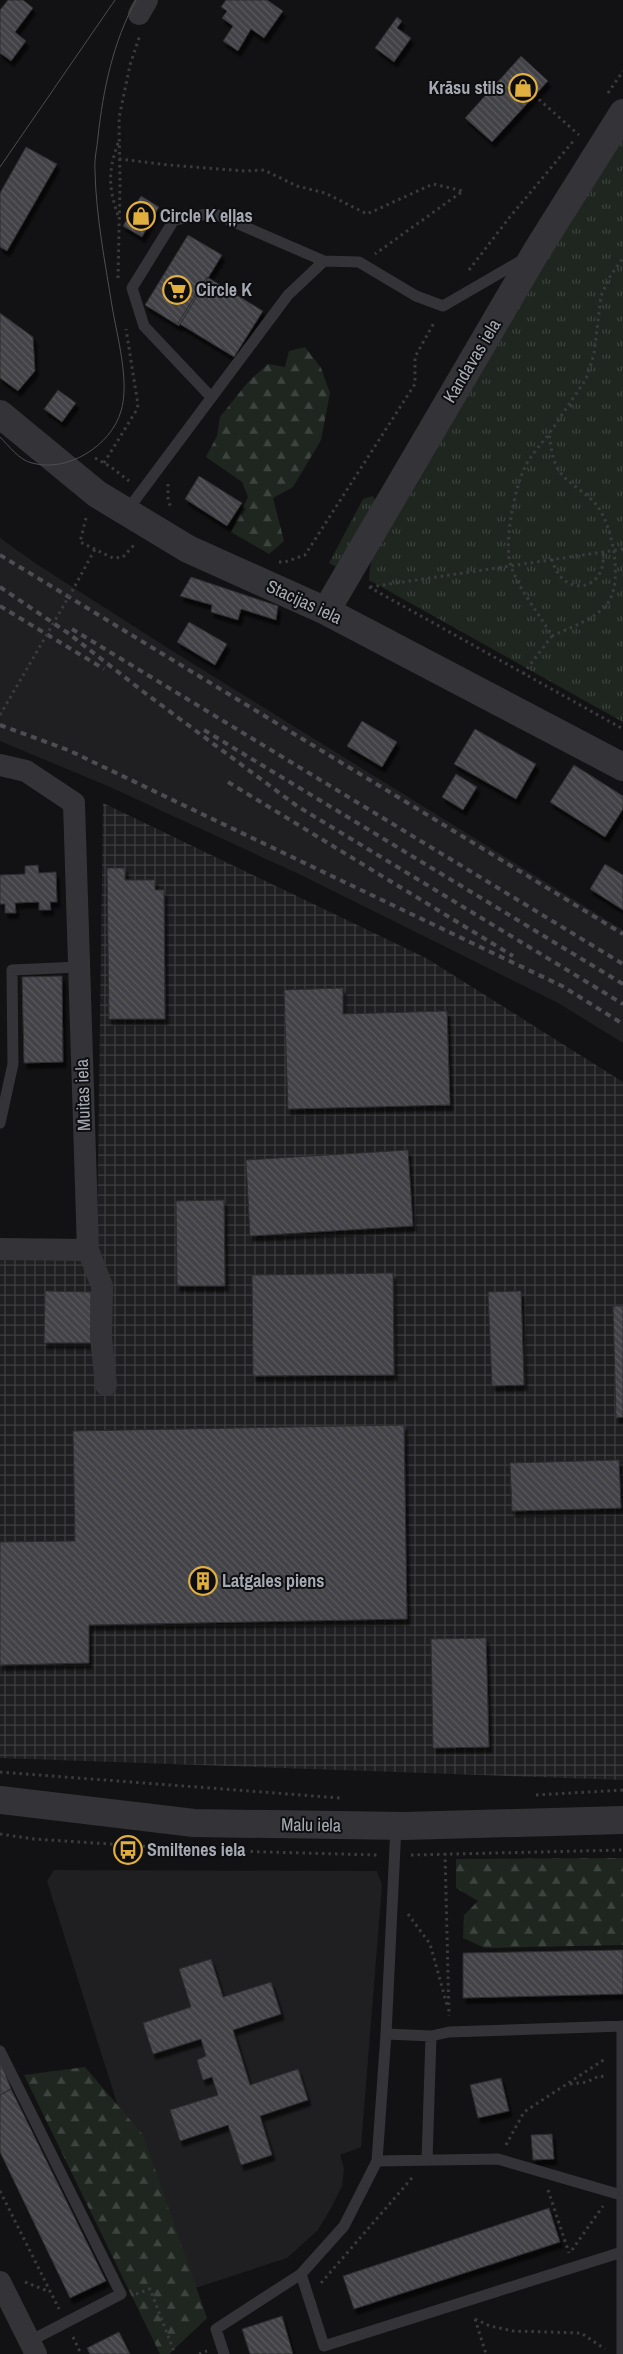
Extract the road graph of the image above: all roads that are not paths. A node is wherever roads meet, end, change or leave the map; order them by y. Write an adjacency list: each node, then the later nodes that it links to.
1 (623, 113): 2 (street, Kandavas iela)
2 (536, 252): 3 (lane); 7 (street, Kandavas iela)
3 (324, 261): 4 (lane); 4 (lane)
4 (211, 397): 6 (lane)
5 (0, 414): 6 (street, Stacijas iela)
6 (125, 513): 7 (street, Stacijas iela)
7 (326, 611): 9 (street, Stacijas iela)
8 (0, 765): 10 (street, Muitas iela)
9 (623, 767)
10 (79, 968): 11 (lane); 14 (street, Muitas iela)
11 (6, 970): 12 (lane)
12 (0, 1123)
13 (0, 1249): 14 (street)
14 (88, 1250): 15 (street, Muitas iela)
15 (106, 1385)
16 (0, 1800): 18 (street, Malu iela)
17 (623, 1820): 18 (street, Malu iela)
18 (396, 1826): 20 (lane)
19 (622, 2026): 21 (lane); 25 (lane)
20 (386, 2034): 21 (lane); 24 (lane)
21 (431, 2036): 23 (lane)
22 (0, 2051): 30 (lane)
23 (427, 2160): 24 (lane); 25 (lane)
24 (377, 2161): 27 (lane)
25 (616, 2194): 26 (lane)
26 (622, 2252): 31 (lane); 33 (lane)
27 (301, 2274): 31 (lane); 32 (lane)
28 (0, 2282): 29 (street)
29 (5, 2304): 30 (street)
30 (33, 2347)
31 (325, 2350)
32 (224, 2354)
33 (622, 2354)

